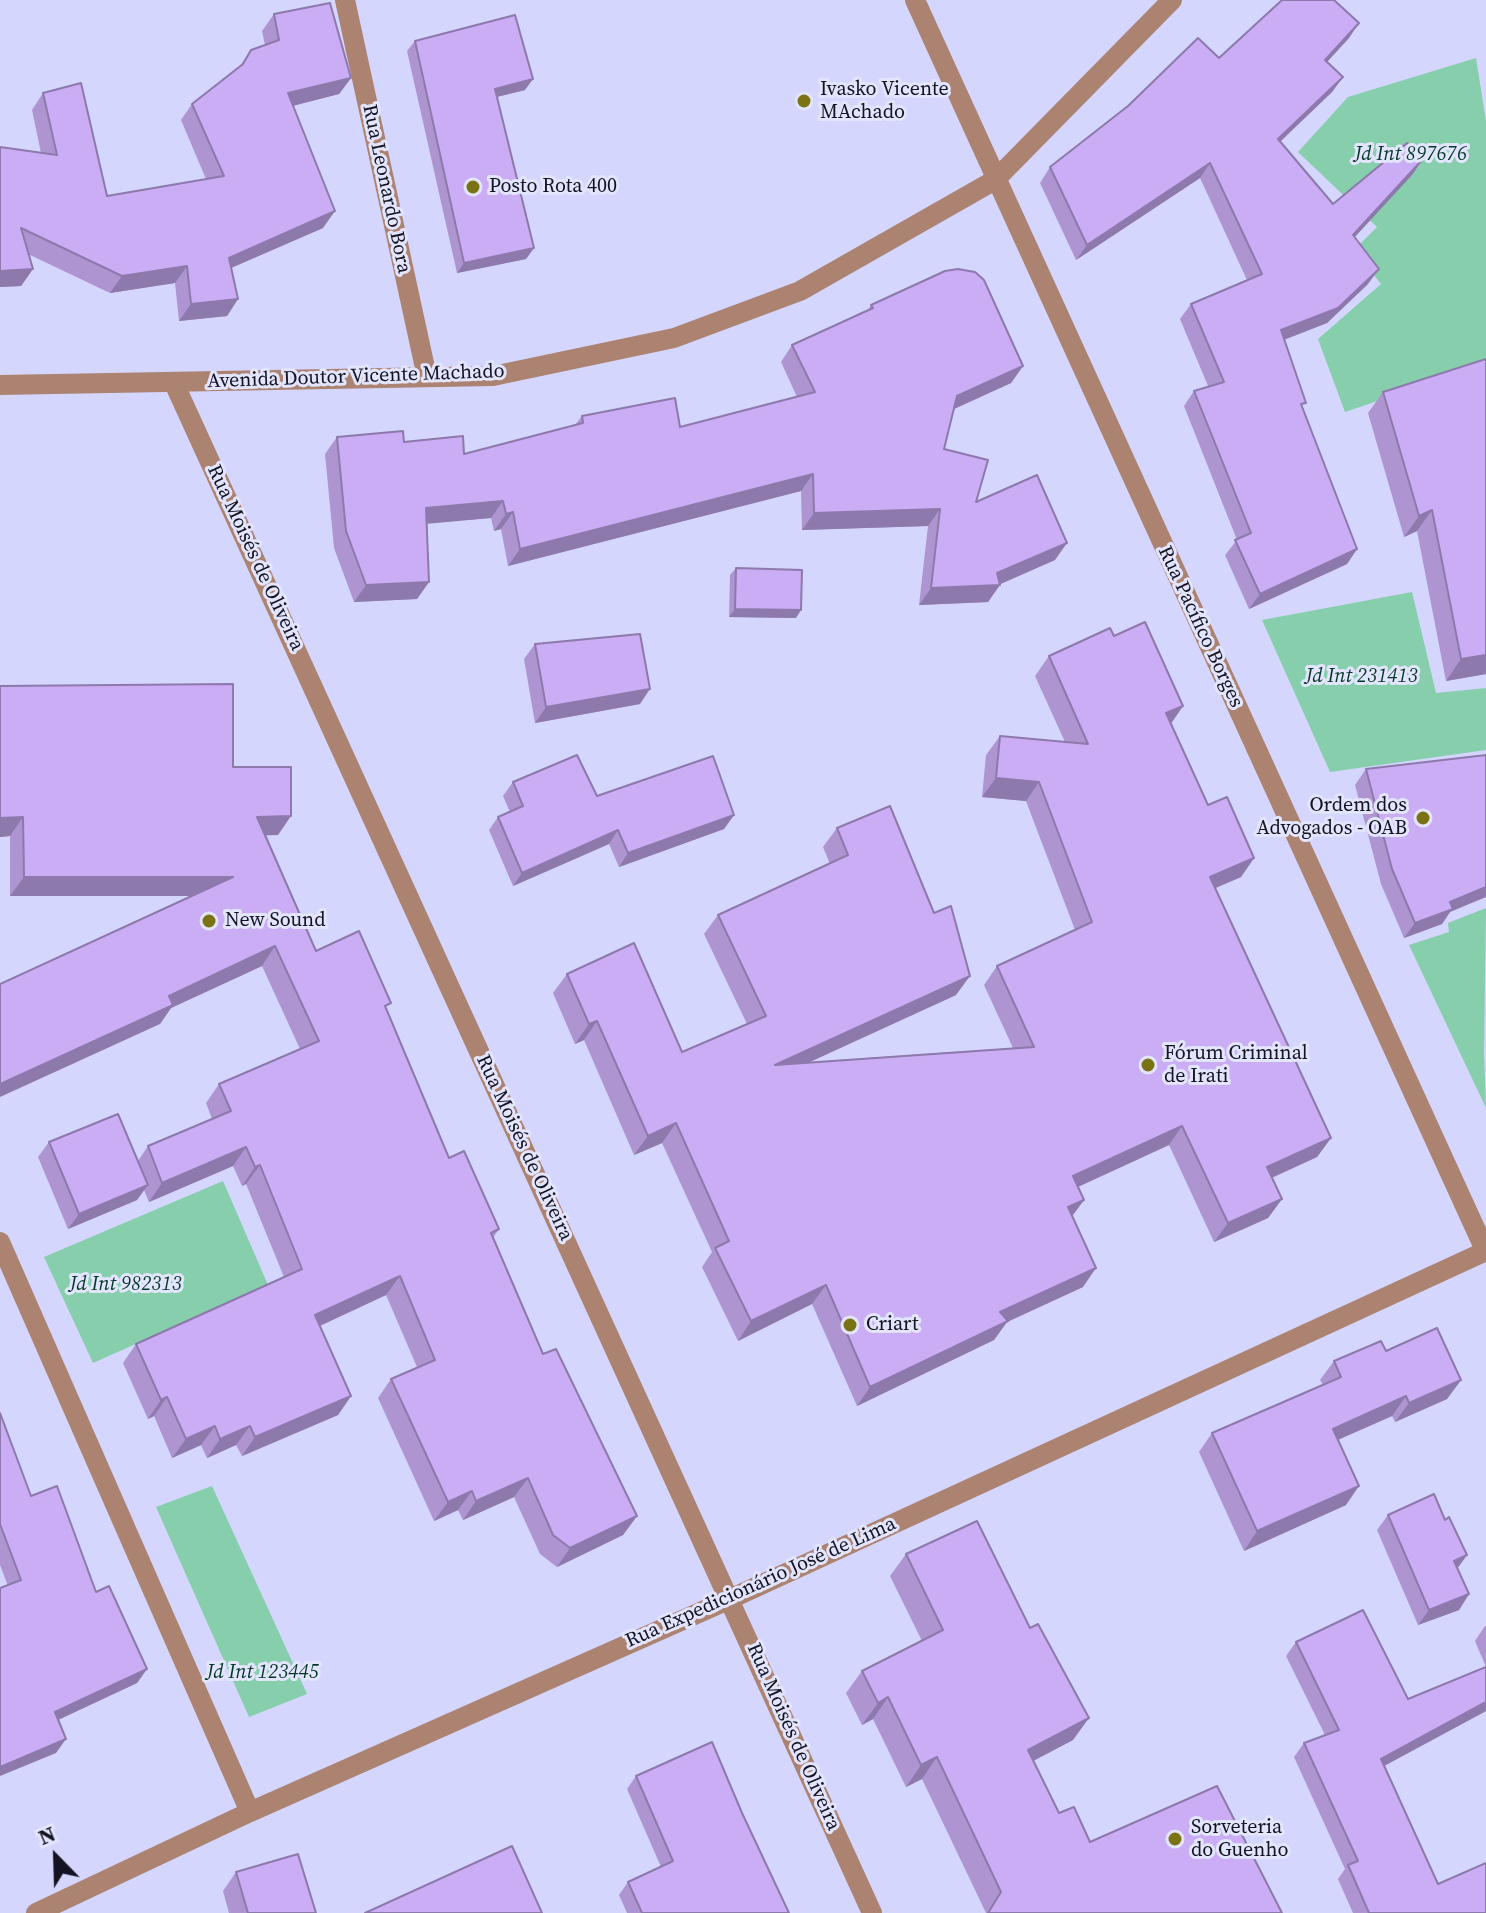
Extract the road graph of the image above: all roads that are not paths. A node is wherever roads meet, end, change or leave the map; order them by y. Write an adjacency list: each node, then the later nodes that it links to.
1 (345, 0): 5 (street, Rua Leonardo Bora)
2 (915, 0): 4 (street, Rua Pacífico Borges)
3 (1172, 0): 4 (street, Avenida Doutor Vicente Machado)
4 (995, 180): 5 (street, Avenida Doutor Vicente Machado); 9 (street, Rua Pacífico Borges)
5 (427, 377): 6 (street, Avenida Doutor Vicente Machado)
6 (174, 383): 7 (street, Avenida Doutor Vicente Machado); 10 (street, Rua Moisés de Oliveira)
7 (0, 385)
8 (0, 1242): 11 (street)
9 (1486, 1251): 10 (street, Rua Expedicionário José de Lima)
10 (730, 1599): 11 (street, Rua Expedicionário José de Lima); 13 (street, Rua Moisés de Oliveira)
11 (250, 1812): 12 (street, Rua Expedicionário José de Lima)
12 (36, 1913)
13 (872, 1913)

